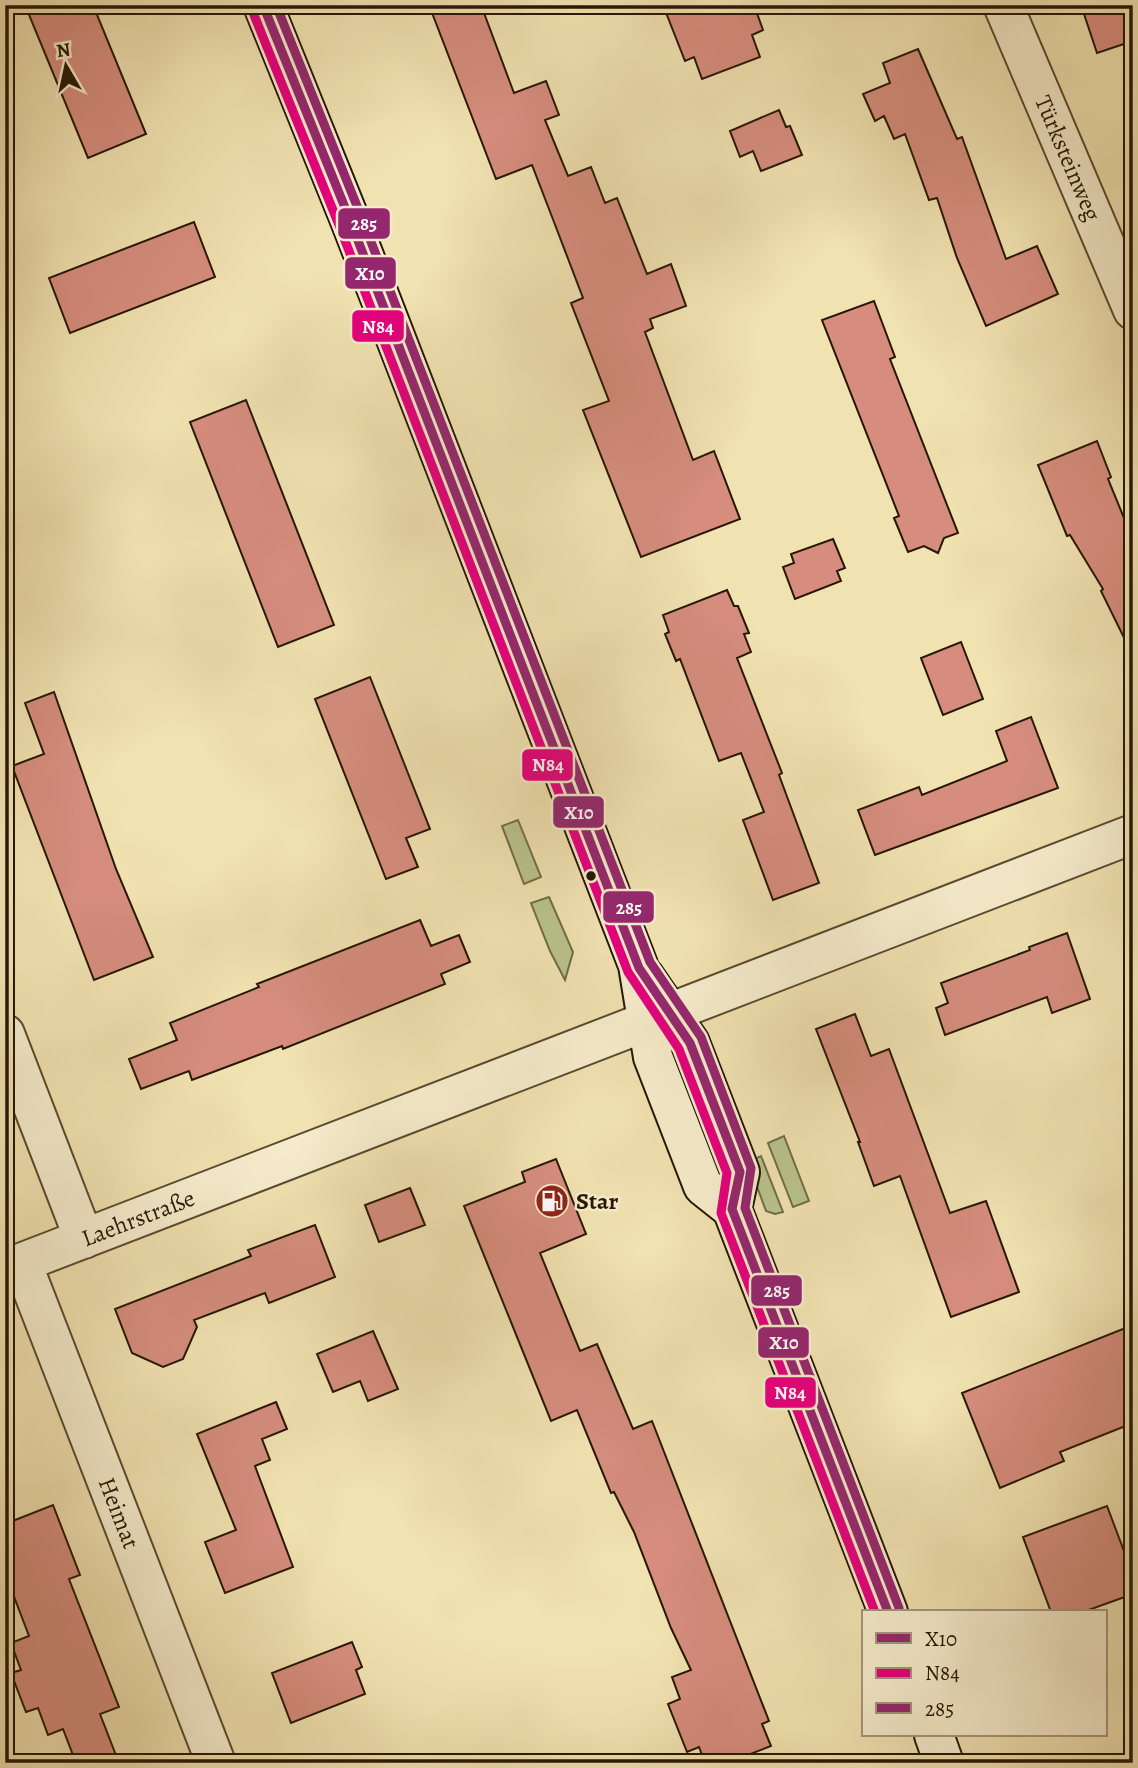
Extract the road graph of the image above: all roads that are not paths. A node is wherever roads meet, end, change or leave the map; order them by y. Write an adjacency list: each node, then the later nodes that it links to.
1 (263, 5): 5 (street)
2 (1003, 5): 3 (street, Türksteinweg)
3 (1133, 310)
4 (1133, 834): 5 (street, Laehrstraße)
5 (659, 1017): 7 (street, Laehrstraße); 9 (street)
6 (5, 1034): 7 (street)
7 (84, 1239): 8 (street, Laehrstraße)
8 (14, 1266): 11 (street, Heimat)
9 (887, 1610)
10 (934, 1736): 12 (street)
11 (216, 1763)
12 (944, 1763)

